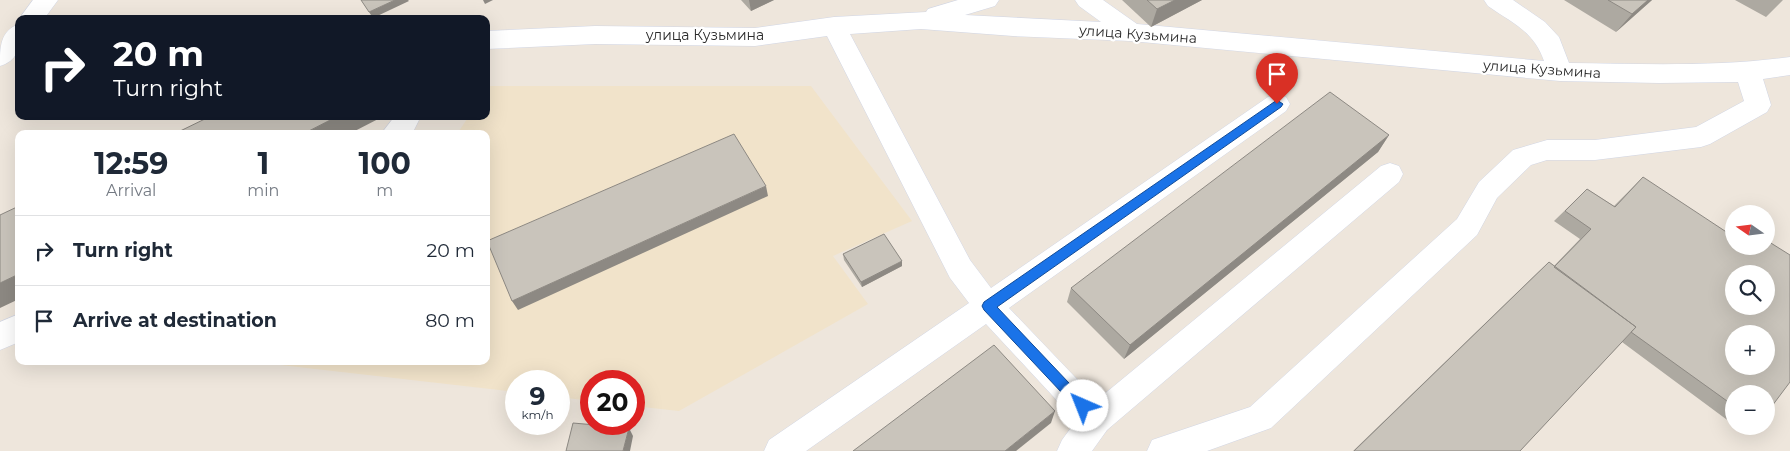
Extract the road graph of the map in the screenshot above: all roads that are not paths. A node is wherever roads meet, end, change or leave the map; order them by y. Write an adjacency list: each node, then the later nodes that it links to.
1 (46, 0): 5 (street)
2 (987, 0): 6 (street)
3 (1087, 0): 8 (street)
4 (1496, 0): 11 (street)
5 (33, 15)
6 (920, 20): 7 (street, улица Кузьмина); 8 (street, улица Кузьмина)
7 (834, 26): 9 (street, улица Кузьмина); 15 (street)
8 (1132, 32): 11 (street, улица Кузьмина)
9 (490, 40)
10 (1790, 66): 12 (street, улица Кузьмина)
11 (1560, 72): 12 (street, улица Кузьмина)
12 (1748, 72): 21 (street)
13 (1277, 104): 15 (street)
14 (1390, 174): 18 (street)
15 (988, 306): 18 (street); 19 (street)
16 (15, 329): 17 (street)
17 (0, 337)
18 (1096, 420): 20 (street)
19 (780, 451)
20 (1073, 451)
21 (1163, 451)

